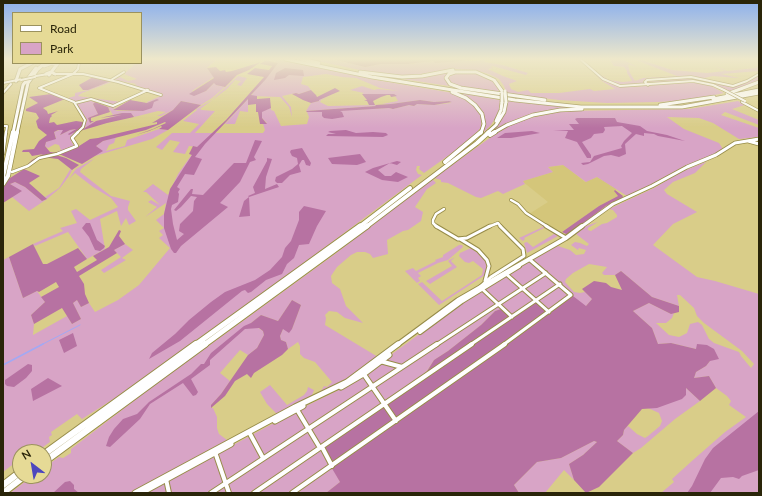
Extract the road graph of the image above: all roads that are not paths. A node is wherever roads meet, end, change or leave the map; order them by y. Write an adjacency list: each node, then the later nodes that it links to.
1 (25, 82): 40 (highway)
2 (28, 82): 41 (highway)
3 (52, 82): 28 (street)
4 (119, 82): 21 (street)
5 (398, 82): 38 (highway)
6 (404, 82): 30 (highway)
7 (417, 82): 27 (highway)
8 (449, 82): 27 (highway)
9 (496, 82): 23 (highway)
10 (498, 82): 23 (highway)
11 (609, 82): 20 (street)
12 (645, 82): 20 (street)
13 (678, 82): 20 (street, bridge)
14 (700, 82): 31 (street, bridge)
15 (715, 82): 16 (street)
16 (744, 82)
17 (759, 82): 29 (highway)
18 (11, 83): 19 (street); 24 (street)
19 (3, 84)
20 (648, 85)
21 (148, 90): 26 (street); 28 (street)
22 (759, 90): 29 (highway)
23 (503, 91): 38 (highway, bridge)
24 (3, 93)
25 (759, 93): 30 (highway)
26 (161, 94)
27 (558, 102): 29 (highway)
28 (75, 103): 39 (street)
29 (660, 105)
30 (695, 105): 38 (highway)
31 (759, 111)
32 (3, 126): 37 (street)
33 (759, 139): 34 (main road); 36 (main road)
34 (753, 140): 35 (main road); 36 (main road); 45 (main road)
35 (747, 141): 36 (main road); 45 (main road)
36 (759, 143)
37 (3, 154)
38 (447, 162): 67 (highway); 69 (highway)
39 (12, 172)
40 (3, 177)
41 (3, 184)
42 (511, 200): 45 (street)
43 (444, 209): 44 (street)
44 (458, 238): 49 (street); 49 (street)
45 (566, 239): 46 (main road)
46 (530, 259): 47 (main road); 48 (street)
47 (505, 273): 51 (main road); 52 (street)
48 (546, 273): 50 (street); 52 (street)
49 (485, 282): 51 (street)
50 (560, 284): 53 (street); 55 (street)
51 (481, 288): 54 (street); 57 (main road)
52 (523, 288): 53 (street); 54 (street)
53 (536, 300): 55 (street); 56 (street)
54 (498, 304): 56 (street); 58 (street)
55 (549, 312): 63 (street)
56 (512, 317): 61 (street)
57 (379, 361): 58 (street); 59 (main road)
58 (402, 367): 60 (street)
59 (363, 373): 60 (street); 62 (main road)
60 (372, 387): 61 (street); 64 (street)
61 (384, 405): 63 (street); 66 (street)
62 (296, 408): 64 (street); 65 (main road)
63 (396, 422): 71 (street)
64 (308, 429): 66 (street); 70 (street)
65 (250, 433): 68 (main road); 70 (street)
66 (321, 447): 71 (street); 83 (street)
67 (52, 448)
68 (214, 451): 73 (main road); 74 (street)
69 (52, 456)
70 (263, 458): 74 (street)
71 (332, 466): 84 (street)
72 (12, 478): 76 (highway)
73 (165, 478): 78 (main road); 79 (main road); 80 (street)
74 (225, 483): 81 (street); 82 (street)
75 (15, 484): 77 (highway)
76 (3, 485)
77 (3, 493)
78 (135, 493)
79 (141, 493)
80 (169, 493)
81 (211, 493)
82 (229, 493)
83 (254, 493)
84 (292, 493)

